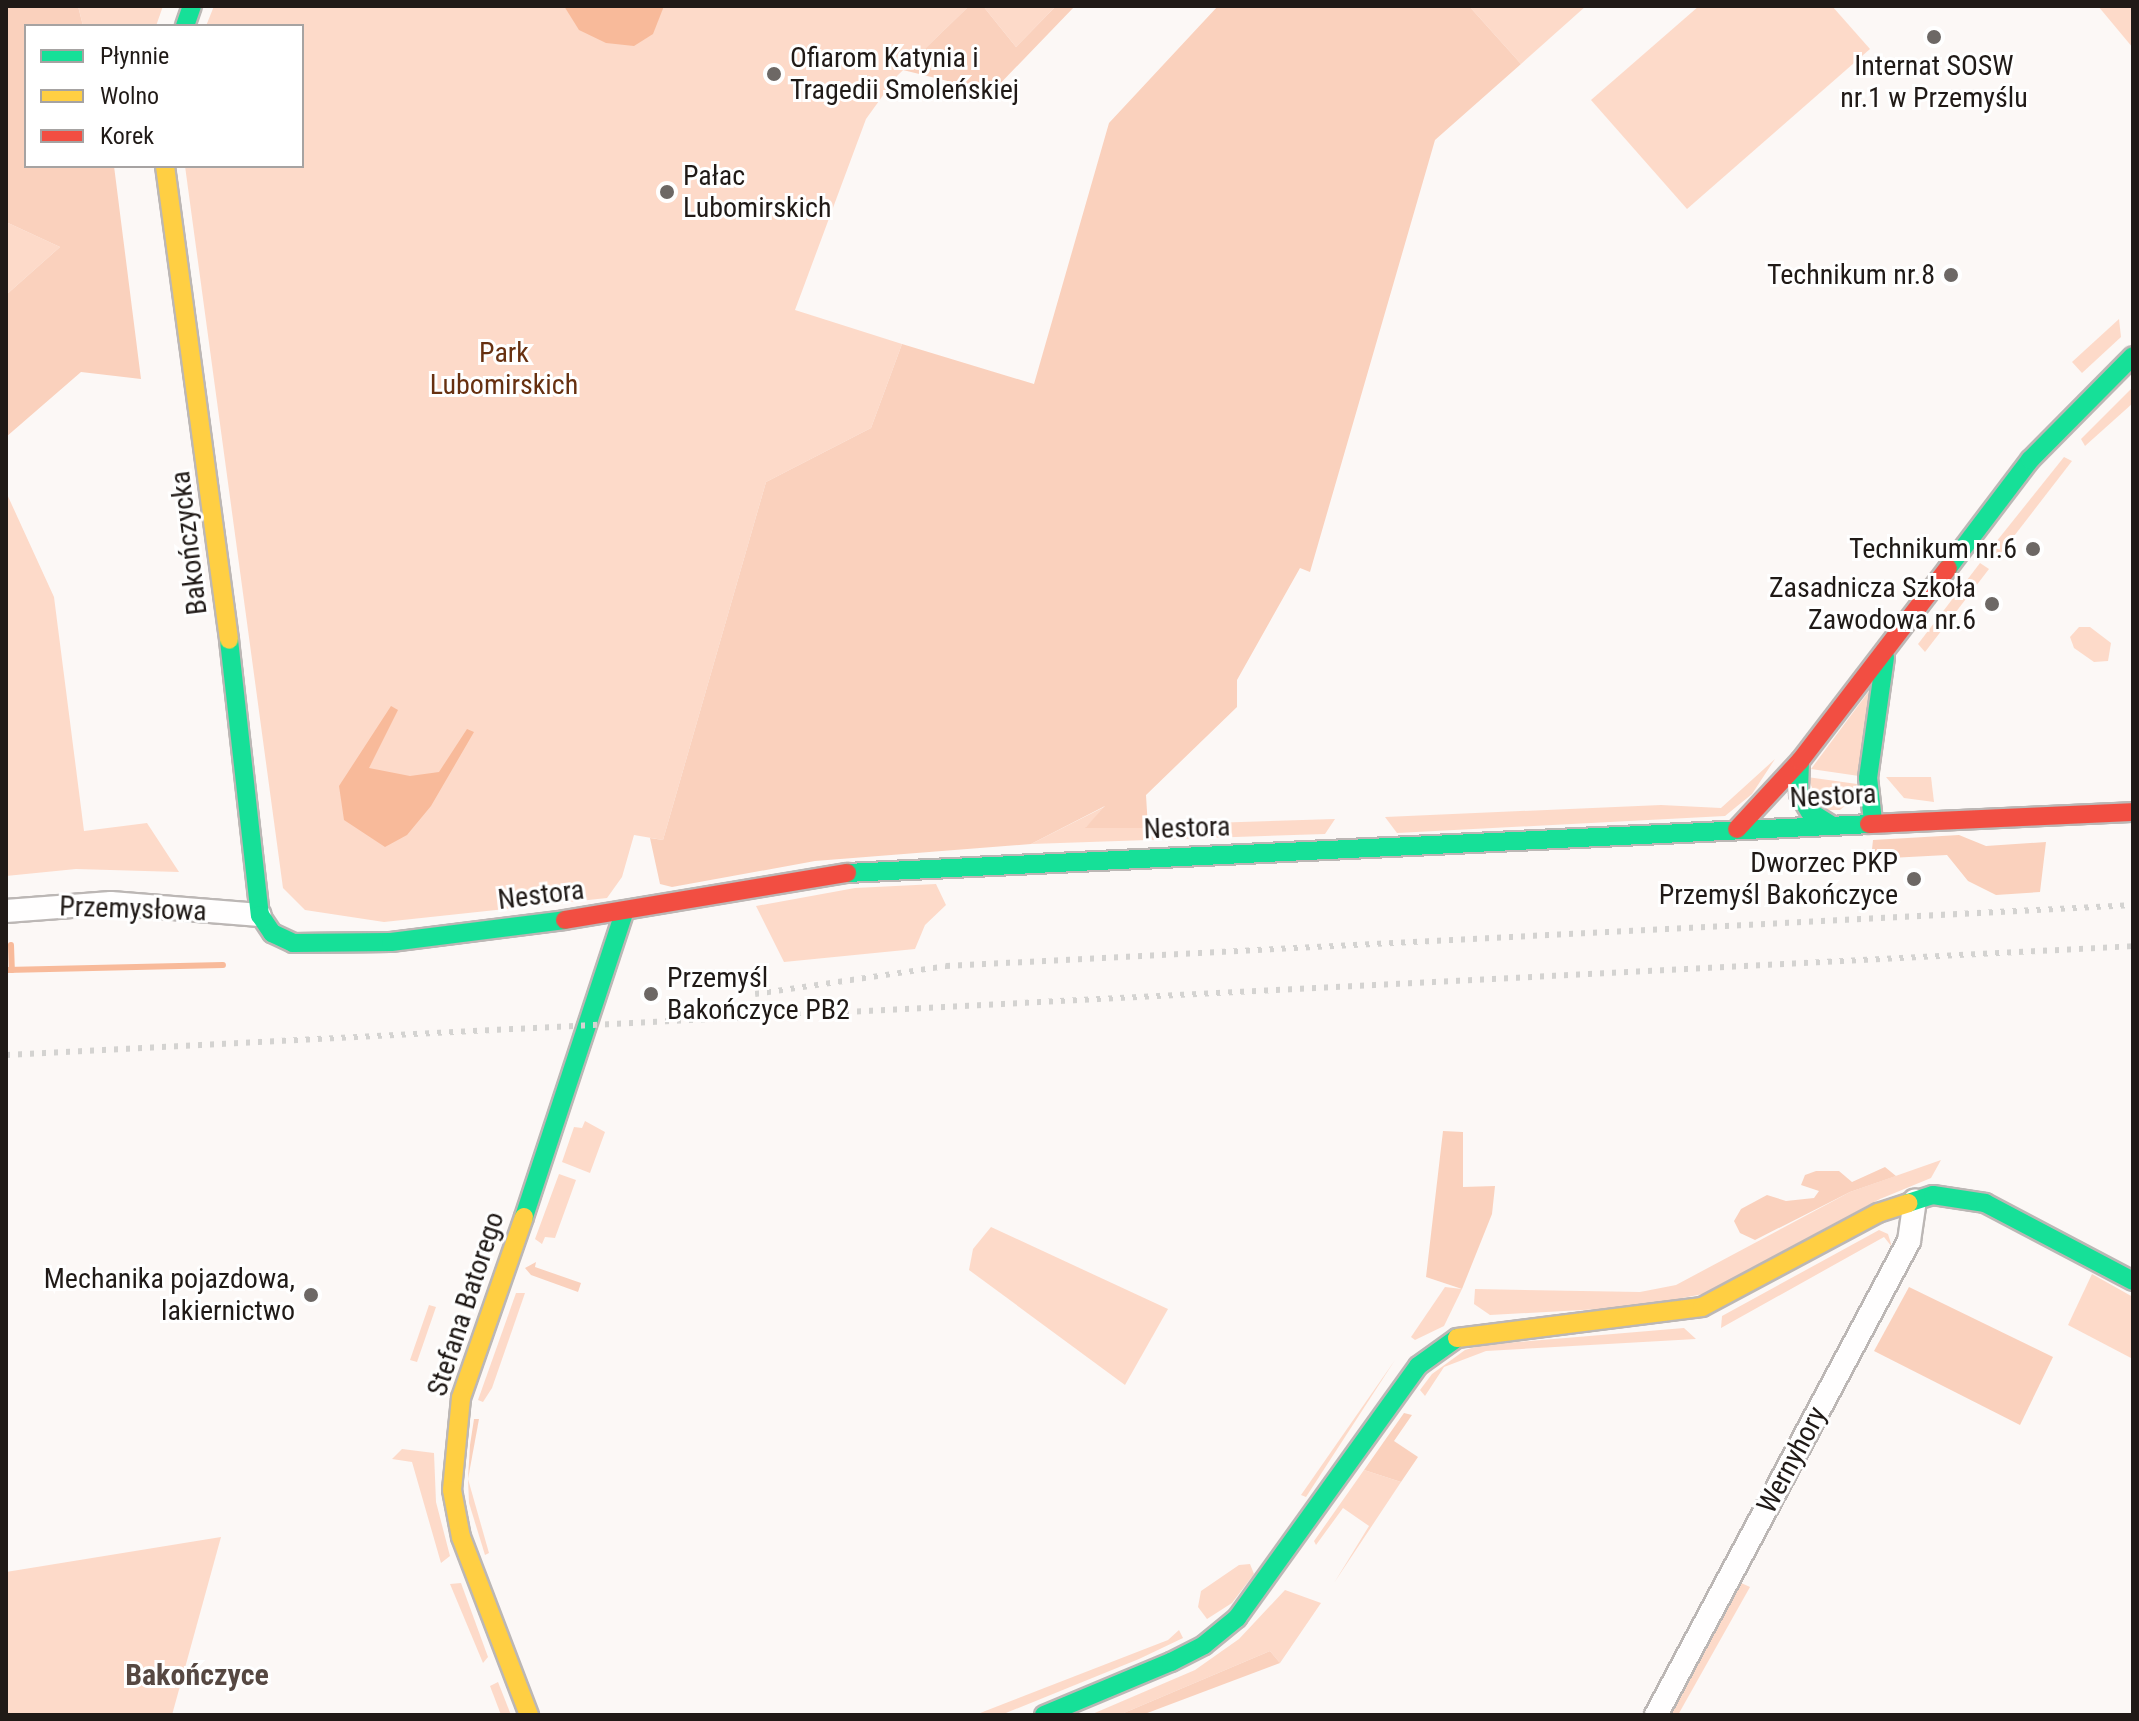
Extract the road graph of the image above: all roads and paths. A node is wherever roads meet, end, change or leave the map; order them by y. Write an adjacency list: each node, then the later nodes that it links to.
1 (165, 168): 11 (street, Bakończycka)
2 (2133, 356): 3 (street)
3 (1887, 647): 4 (street); 6 (street)
4 (1800, 761): 7 (street); 8 (street)
5 (2133, 812): 6 (street, Nestora)
6 (1873, 821): 7 (street, Nestora)
7 (1831, 825): 8 (street, Nestora)
8 (1737, 829): 10 (street, Nestora)
9 (6, 911): 11 (street, Przemysłowa)
10 (624, 913): 11 (street, Nestora); 14 (street, Stefana Batorego)
11 (260, 915)
12 (1915, 1200): 13 (street); 15 (street); 16 (street, Wernyhory)
13 (2133, 1281)
14 (529, 1715)
15 (1044, 1715)
16 (1656, 1715)

